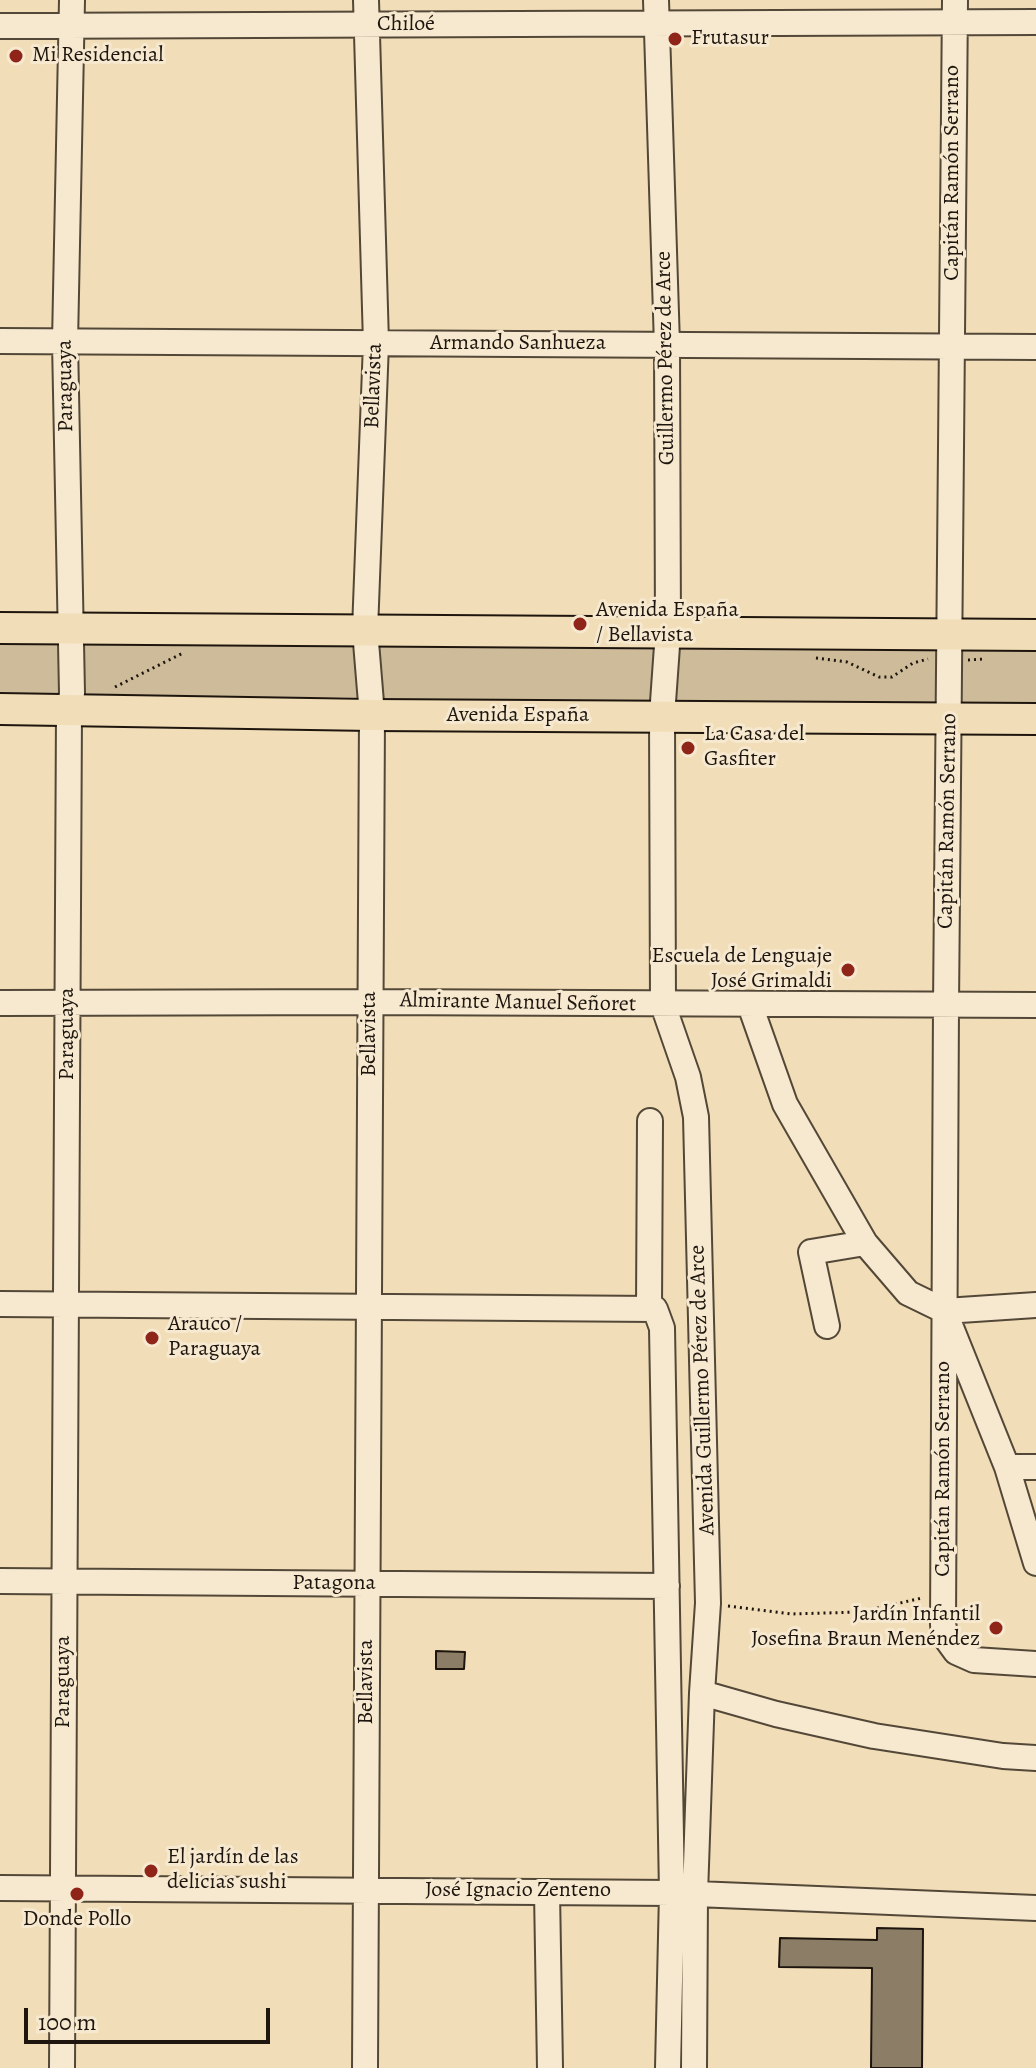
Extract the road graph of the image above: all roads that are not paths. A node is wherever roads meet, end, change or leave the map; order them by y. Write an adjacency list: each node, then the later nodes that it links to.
1 (72, 0): 9 (street, Paraguaya)
2 (366, 0): 7 (street, Bellavista)
3 (954, 11): 5 (street, Chiloé); 6 (street, Chiloé); 14 (street, Capitán Ramón Serrano)
4 (656, 12): 5 (street, Chiloé); 7 (street, Chiloé); 13 (street, Guillermo Pérez de Arce)
5 (813, 12)
6 (1036, 22)
7 (366, 25): 9 (street, Chiloé); 12 (street, Bellavista)
8 (0, 26): 9 (street, Chiloé)
9 (71, 26): 11 (street, Paraguaya)
10 (0, 341): 11 (street, Armando Sanhueza)
11 (65, 342): 12 (street, Armando Sanhueza); 17 (street, Paraguaya)
12 (376, 343): 13 (street, Armando Sanhueza); 18 (street, Bellavista)
13 (667, 345): 14 (street, Armando Sanhueza); 19 (street, Guillermo Pérez de Arce)
14 (953, 346): 15 (street, Armando Sanhueza); 21 (street, Capitán Ramón Serrano)
15 (1036, 347)
16 (0, 628): 17 (main road)
17 (70, 628): 18 (main road); 22 (street, Paraguaya)
18 (365, 630): 19 (main road); 24 (street, Bellavista)
19 (668, 632): 21 (main road); 25 (street, Guillermo Pérez de Arce)
20 (1036, 635): 21 (main road)
21 (950, 647): 27 (street, Capitán Ramón Serrano)
22 (71, 702): 23 (main road, Avenida España); 24 (main road, Avenida España); 30 (street, Paraguaya)
23 (0, 709)
24 (372, 715): 25 (main road, Avenida España); 28 (street, Bellavista)
25 (662, 716): 27 (main road, Avenida España); 31 (street, Avenida Guillermo Pérez de Arce)
26 (1036, 719): 27 (main road, Avenida España)
27 (950, 720): 34 (street, Capitán Ramón Serrano)
28 (371, 1002): 30 (street, Almirante Manuel Señoret); 31 (street, Almirante Manuel Señoret); 40 (street, Bellavista)
29 (0, 1003): 30 (street, Almirante Manuel Señoret)
30 (68, 1003): 38 (street, Paraguaya)
31 (663, 1005): 32 (street, Almirante Manuel Señoret); 52 (street, Avenida Guillermo Pérez de Arce)
32 (750, 1005): 34 (street, Almirante Manuel Señoret); 36 (street)
33 (1036, 1005): 34 (street, Almirante Manuel Señoret)
34 (946, 1006): 42 (street, Capitán Ramón Serrano)
35 (650, 1121): 41 (street, Avenida Guillermo Pérez de Arce)
36 (865, 1243): 42 (street); 43 (street)
37 (0, 1304): 38 (street)
38 (66, 1304): 40 (street); 48 (street, Paraguaya)
39 (1036, 1305): 42 (street)
40 (369, 1306): 41 (street); 49 (street, Bellavista)
41 (652, 1308): 50 (street, Avenida Guillermo Pérez de Arce)
42 (945, 1311): 44 (street); 51 (street, Capitán Ramón Serrano)
43 (827, 1326)
44 (1007, 1467): 45 (street); 46 (street)
45 (1036, 1467)
46 (1036, 1563)
47 (0, 1581): 48 (street, Patagona)
48 (65, 1582): 49 (street, Patagona); 55 (street, Paraguaya)
49 (368, 1584): 50 (street, Patagona); 56 (street, Bellavista)
50 (667, 1586): 58 (street, Avenida Guillermo Pérez de Arce)
51 (1036, 1664)
52 (702, 1693): 53 (street); 58 (street, Avenida Guillermo Pérez de Arce)
53 (1036, 1758)
54 (0, 1888): 55 (street, José Ignacio Zenteno)
55 (63, 1888): 56 (street, José Ignacio Zenteno); 60 (street, Paraguaya)
56 (366, 1890): 57 (street, José Ignacio Zenteno); 61 (street, Bellavista)
57 (547, 1892): 58 (street, José Ignacio Zenteno); 62 (street)
58 (684, 1893): 59 (street, José Ignacio Zenteno); 63 (street, Avenida Guillermo Pérez de Arce); 64 (street, Avenida Guillermo Pérez de Arce)
59 (1036, 1908)
60 (62, 2068)
61 (365, 2068)
62 (550, 2068)
63 (668, 2068)
64 (694, 2068)

